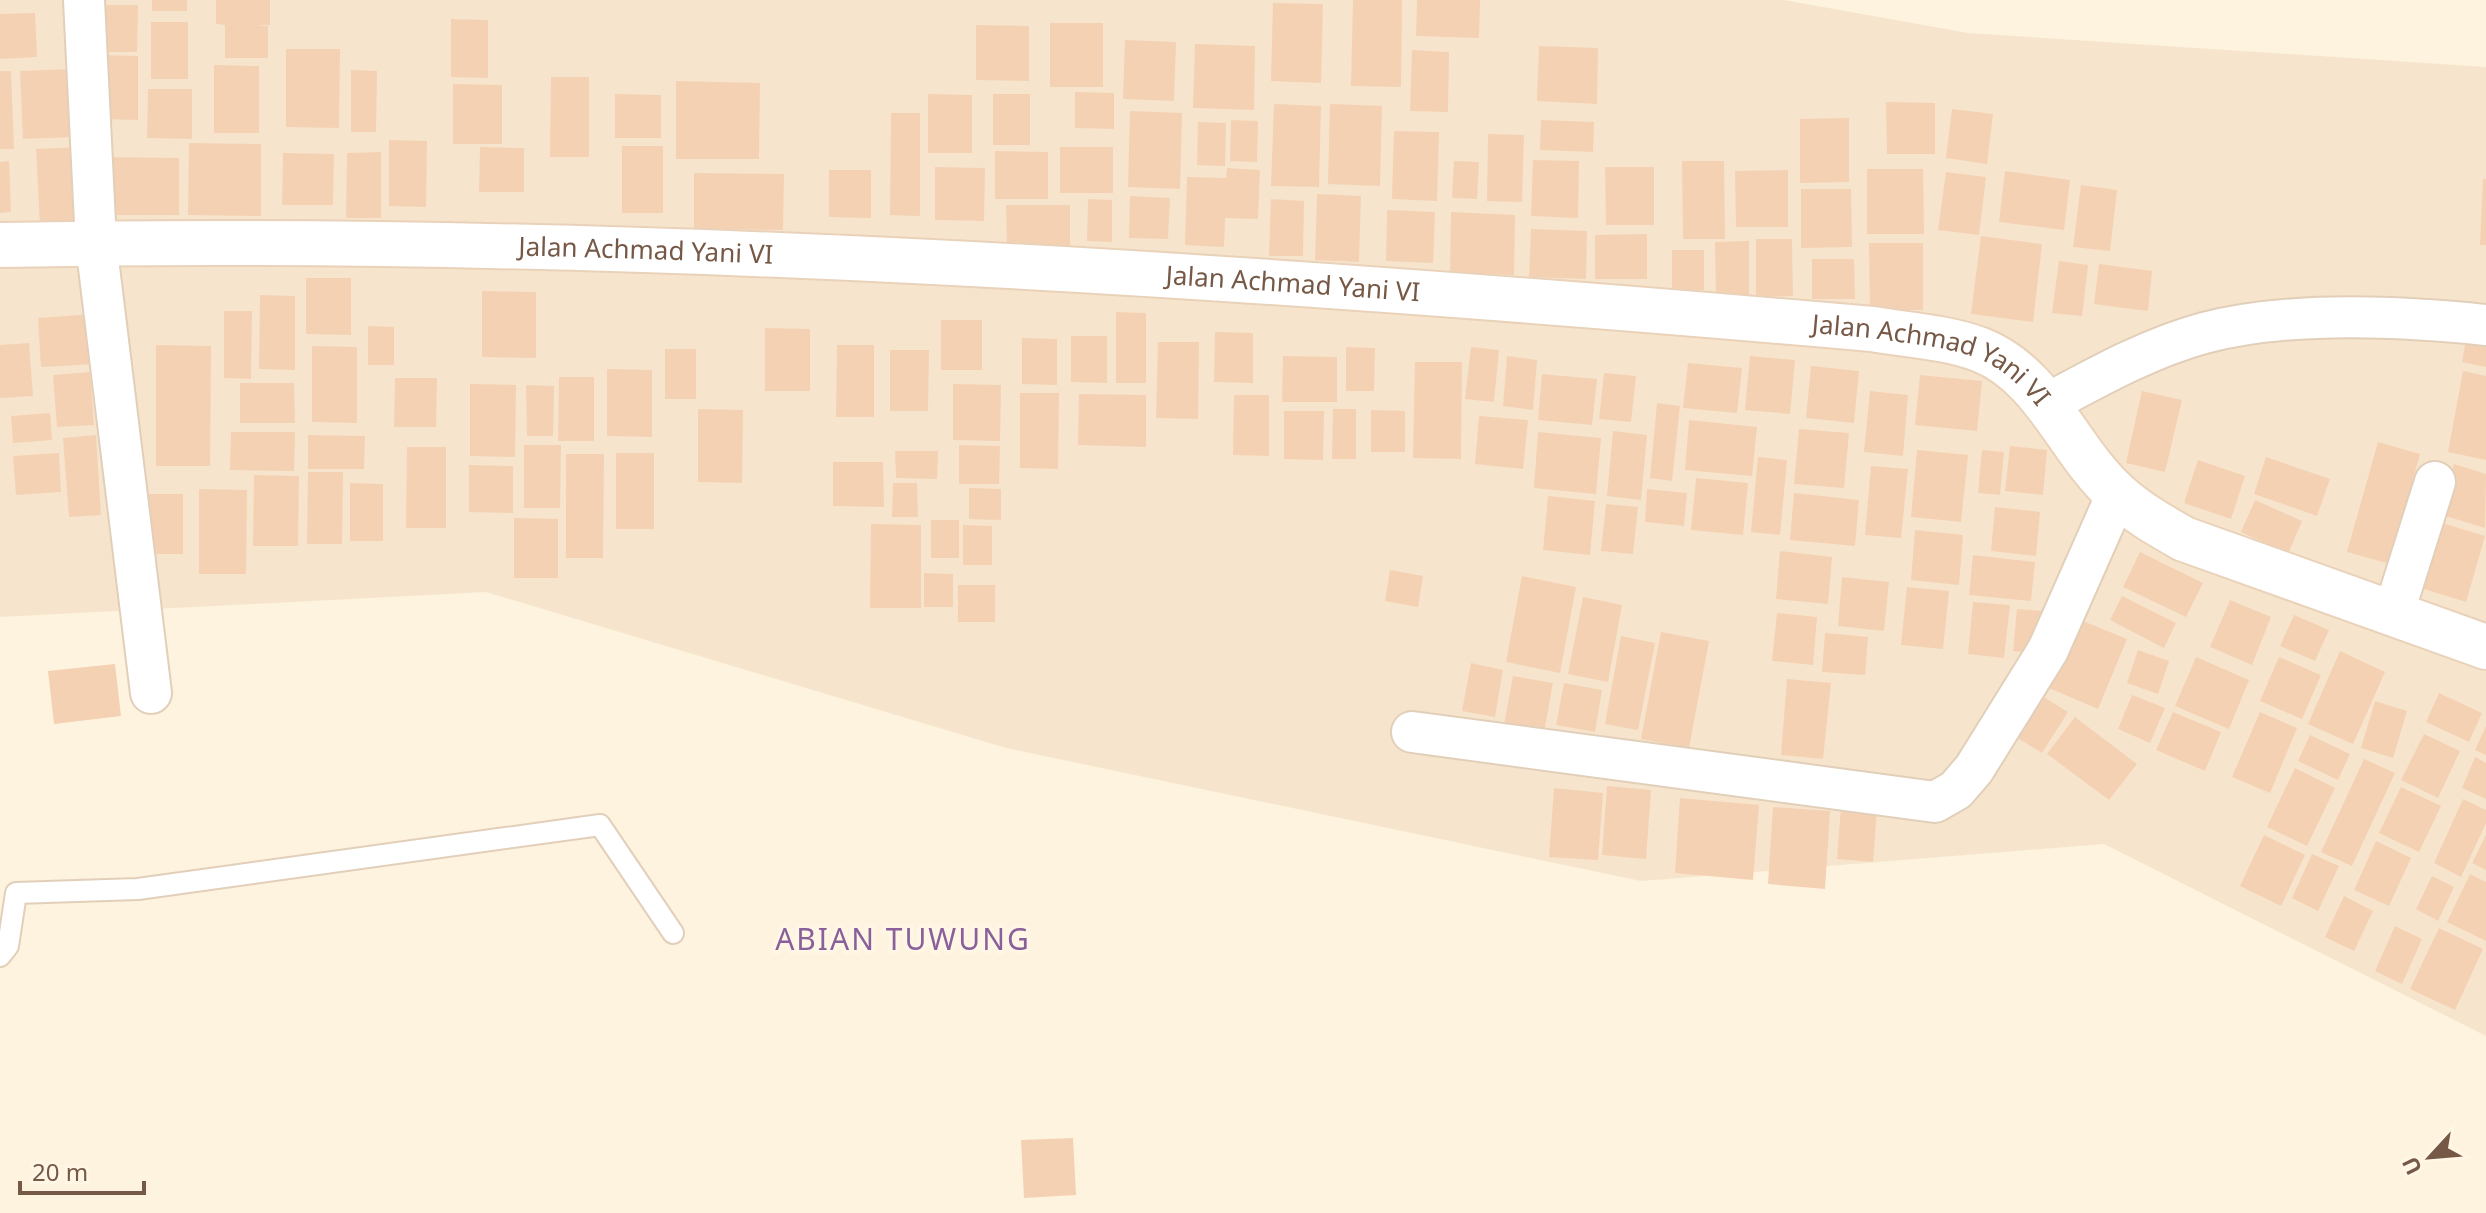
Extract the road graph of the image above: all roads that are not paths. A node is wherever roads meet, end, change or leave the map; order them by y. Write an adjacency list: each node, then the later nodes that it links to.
1 (84, 0): 2 (street)
2 (96, 243): 3 (street, Jalan Achmad Yani VI); 5 (street, Jalan Achmad Yani VI); 10 (street)
3 (0, 245)
4 (2486, 325): 5 (street)
5 (2047, 404): 7 (street, Jalan Achmad Yani VI)
6 (2435, 482): 8 (street)
7 (2117, 494): 8 (street, Jalan Achmad Yani VI); 11 (street)
8 (2393, 615): 9 (street, Jalan Achmad Yani VI)
9 (2486, 647)
10 (151, 693)
11 (1412, 732)
12 (673, 933): 13 (lane)
13 (0, 956)

